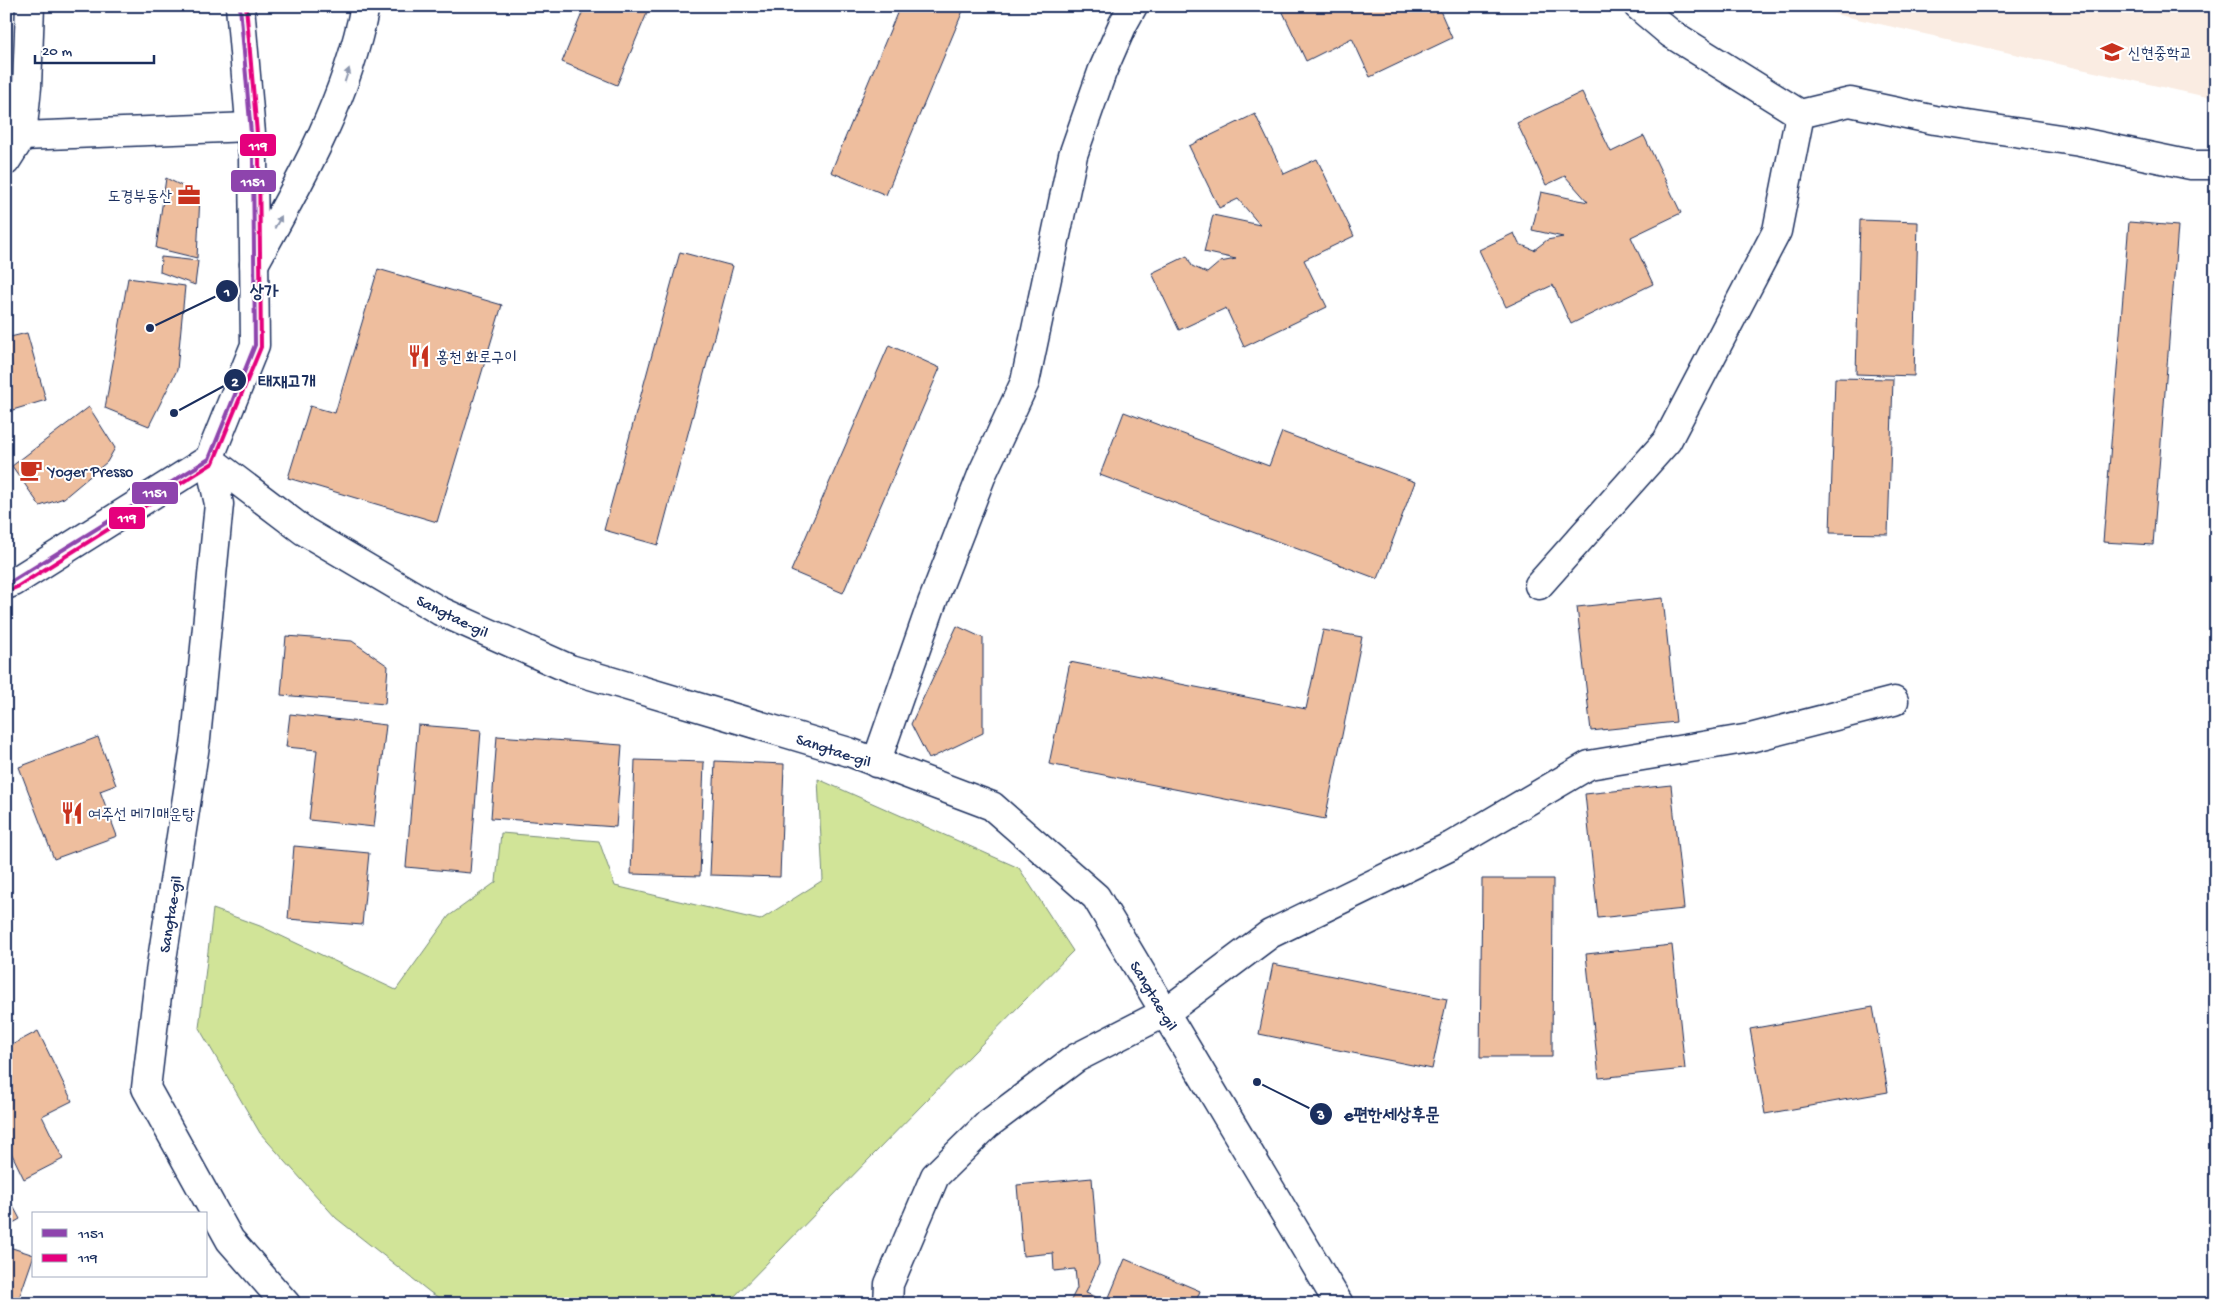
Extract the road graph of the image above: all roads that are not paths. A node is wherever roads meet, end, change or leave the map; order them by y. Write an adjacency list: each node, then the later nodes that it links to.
1 (30, 6): 8 (street)
2 (240, 6): 7 (street)
3 (365, 6): 11 (street, one-way to 3)
4 (1133, 6): 16 (street)
5 (1638, 6): 6 (street)
6 (1800, 114): 10 (street); 14 (street)
7 (250, 127): 8 (street); 11 (street)
8 (14, 138): 9 (street)
9 (6, 161)
10 (2216, 165)
11 (254, 264): 12 (street)
12 (209, 459): 13 (street); 16 (street, Sangtae-gil); 18 (street, Sangtae-gil)
13 (6, 585)
14 (1539, 585)
15 (1894, 701): 17 (street)
16 (876, 763): 17 (street, Sangtae-gil)
17 (1166, 1012): 19 (street); 20 (street, Sangtae-gil)
18 (286, 1304)
19 (888, 1304)
20 (1339, 1304)

